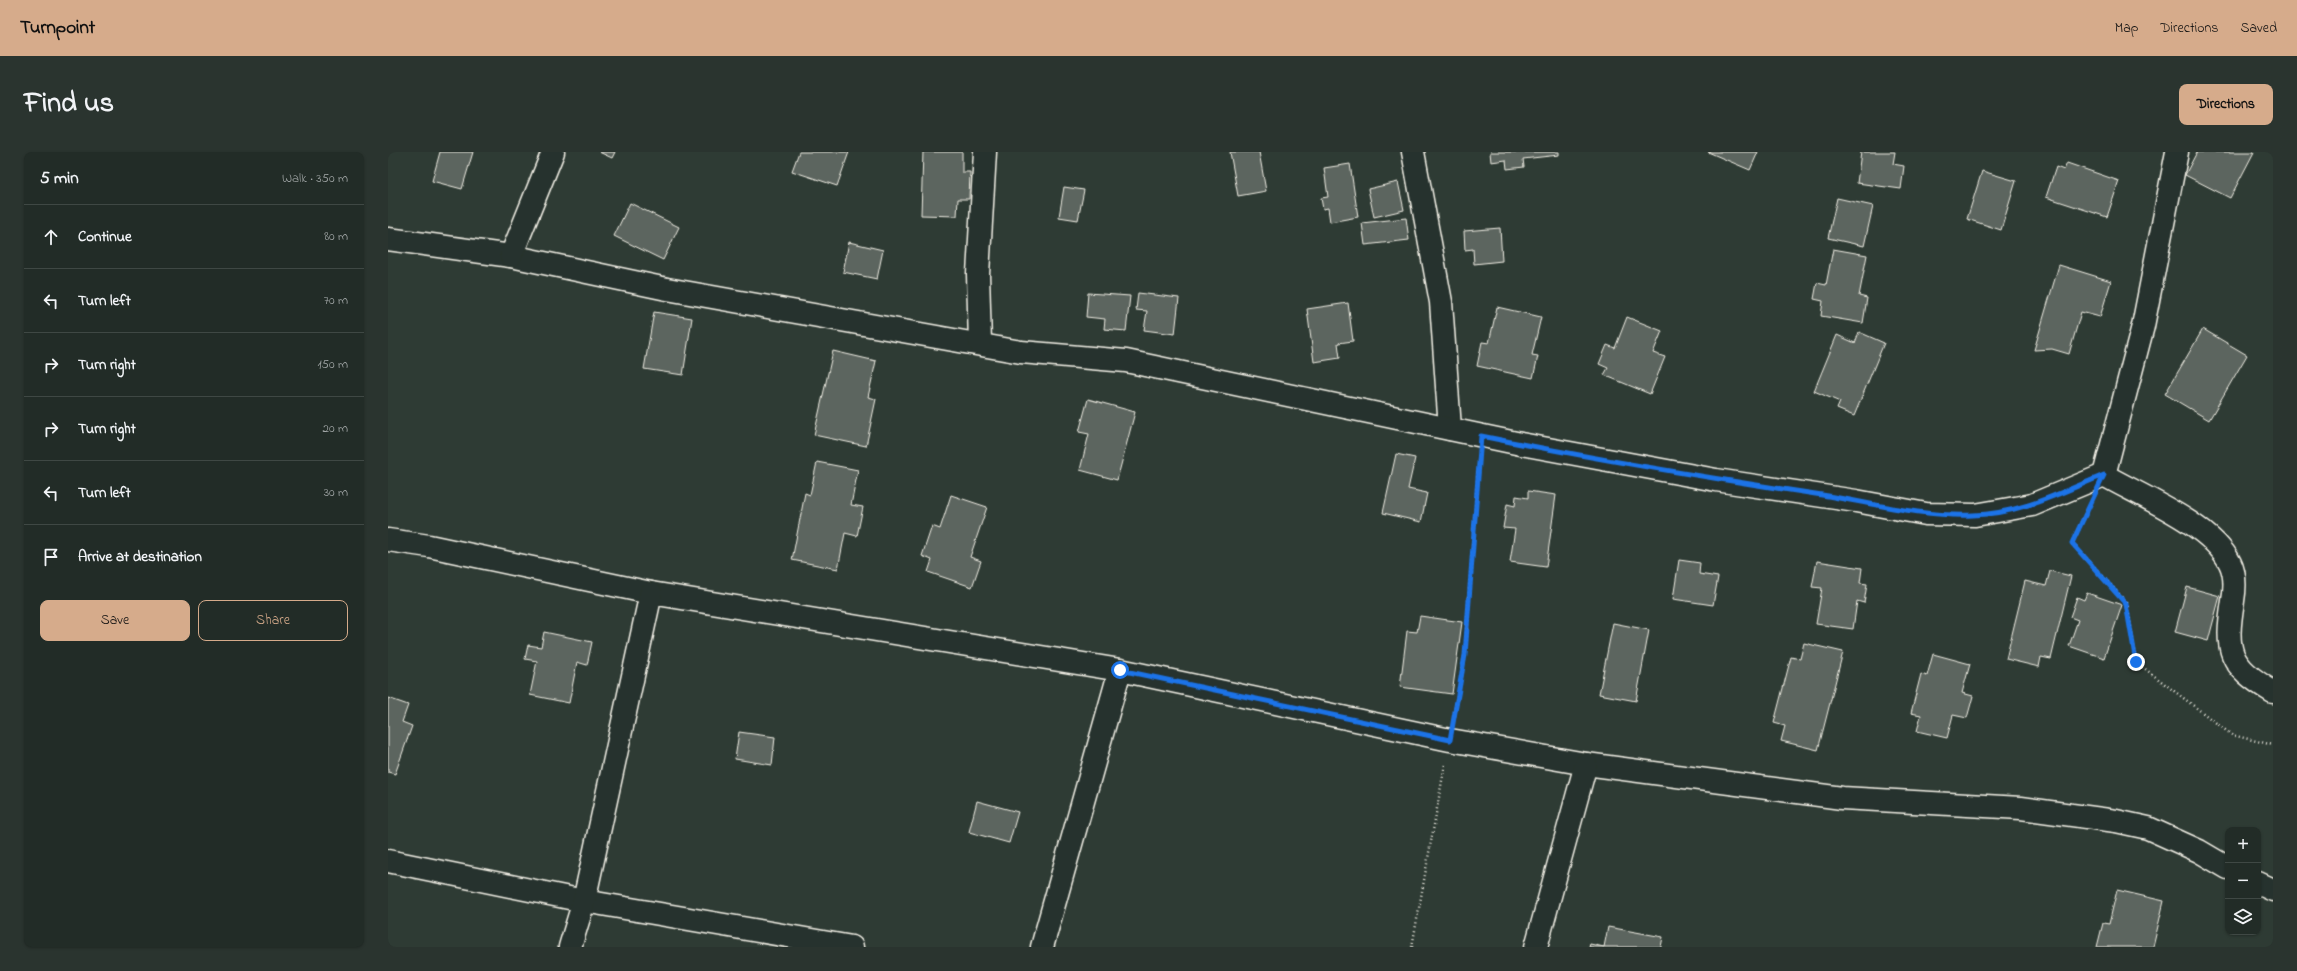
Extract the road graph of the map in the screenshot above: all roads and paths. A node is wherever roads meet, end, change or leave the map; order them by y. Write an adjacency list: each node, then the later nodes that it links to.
1 (554, 152): 6 (street)
2 (985, 152): 7 (street)
3 (1413, 152): 8 (street)
4 (2177, 152): 10 (street)
5 (388, 239): 6 (street)
6 (511, 256): 7 (street)
7 (980, 343): 8 (street)
8 (1450, 429): 9 (street)
9 (1481, 436): 10 (street); 15 (path)
10 (2104, 475): 14 (street); 16 (path)
11 (388, 540): 12 (street)
12 (652, 593): 13 (street); 22 (street)
13 (1120, 670): 15 (street); 25 (street)
14 (2273, 692)
15 (1450, 740): 17 (street); 26 (path)
16 (2273, 745)
17 (1586, 764): 19 (street); 27 (street)
18 (388, 861): 22 (street)
19 (2225, 866)
20 (2261, 884): 21 (street)
21 (2273, 890)
22 (584, 902): 23 (street); 24 (street)
23 (570, 947)
24 (852, 947)
25 (1042, 947)
26 (1412, 947)
27 (1536, 947)

